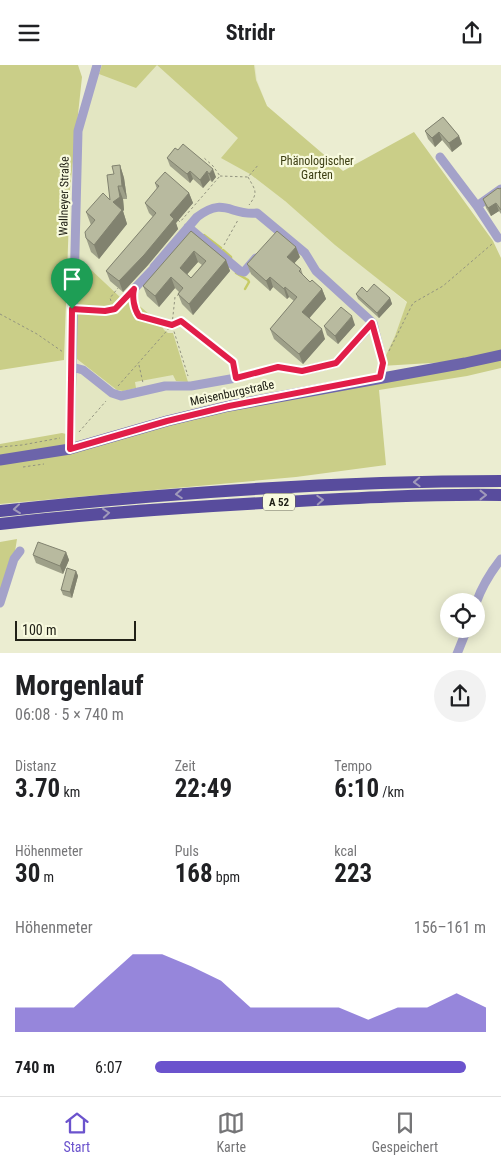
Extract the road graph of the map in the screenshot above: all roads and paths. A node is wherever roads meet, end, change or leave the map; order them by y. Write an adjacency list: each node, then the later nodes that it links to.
1 (97, 65): 17 (street, Wallneyer Straße)
2 (203, 157): 5 (path)
3 (440, 157): 8 (street)
4 (259, 164): 6 (path)
5 (220, 176): 6 (path); 10 (path)
6 (248, 177): 9 (path)
7 (501, 189): 8 (street)
8 (477, 206): 12 (street)
9 (243, 213): 11 (street); 14 (path); 19 (street)
10 (176, 218)
11 (188, 227): 14 (street); 15 (street)
12 (498, 238): 23 (path)
13 (262, 252): 14 (street)
14 (220, 254)
15 (134, 289): 17 (street); 20 (path)
16 (180, 293): 20 (path)
17 (72, 309): 22 (street, Wallneyer Straße)
18 (0, 314): 22 (path)
19 (372, 323): 23 (street); 26 (street)
20 (172, 325): 26 (path); 27 (path)
21 (501, 355): 25 (main road, Meisenburgstraße)
22 (72, 363): 28 (street); 29 (street, Wallneyer Straße)
23 (383, 363): 25 (street)
24 (138, 364): 28 (path)
25 (380, 377): 31 (main road, Meisenburgstraße)
26 (236, 378): 27 (street)
27 (191, 386): 28 (street)
28 (145, 391)
29 (71, 436): 30 (path); 31 (street, Wallneyer Straße)
30 (0, 447)
31 (70, 449): 32 (main road, Meisenburgstraße)
32 (0, 460)
33 (501, 481): 35 (highway, A 52, one-way to 35)
34 (501, 495): 36 (highway, A 52, one-way to 34)
35 (0, 511)
36 (0, 524)
37 (20, 551): 40 (street)
38 (501, 559): 39 (street)
39 (480, 593)
40 (0, 603)
41 (463, 638): 42 (street)
42 (457, 653)

